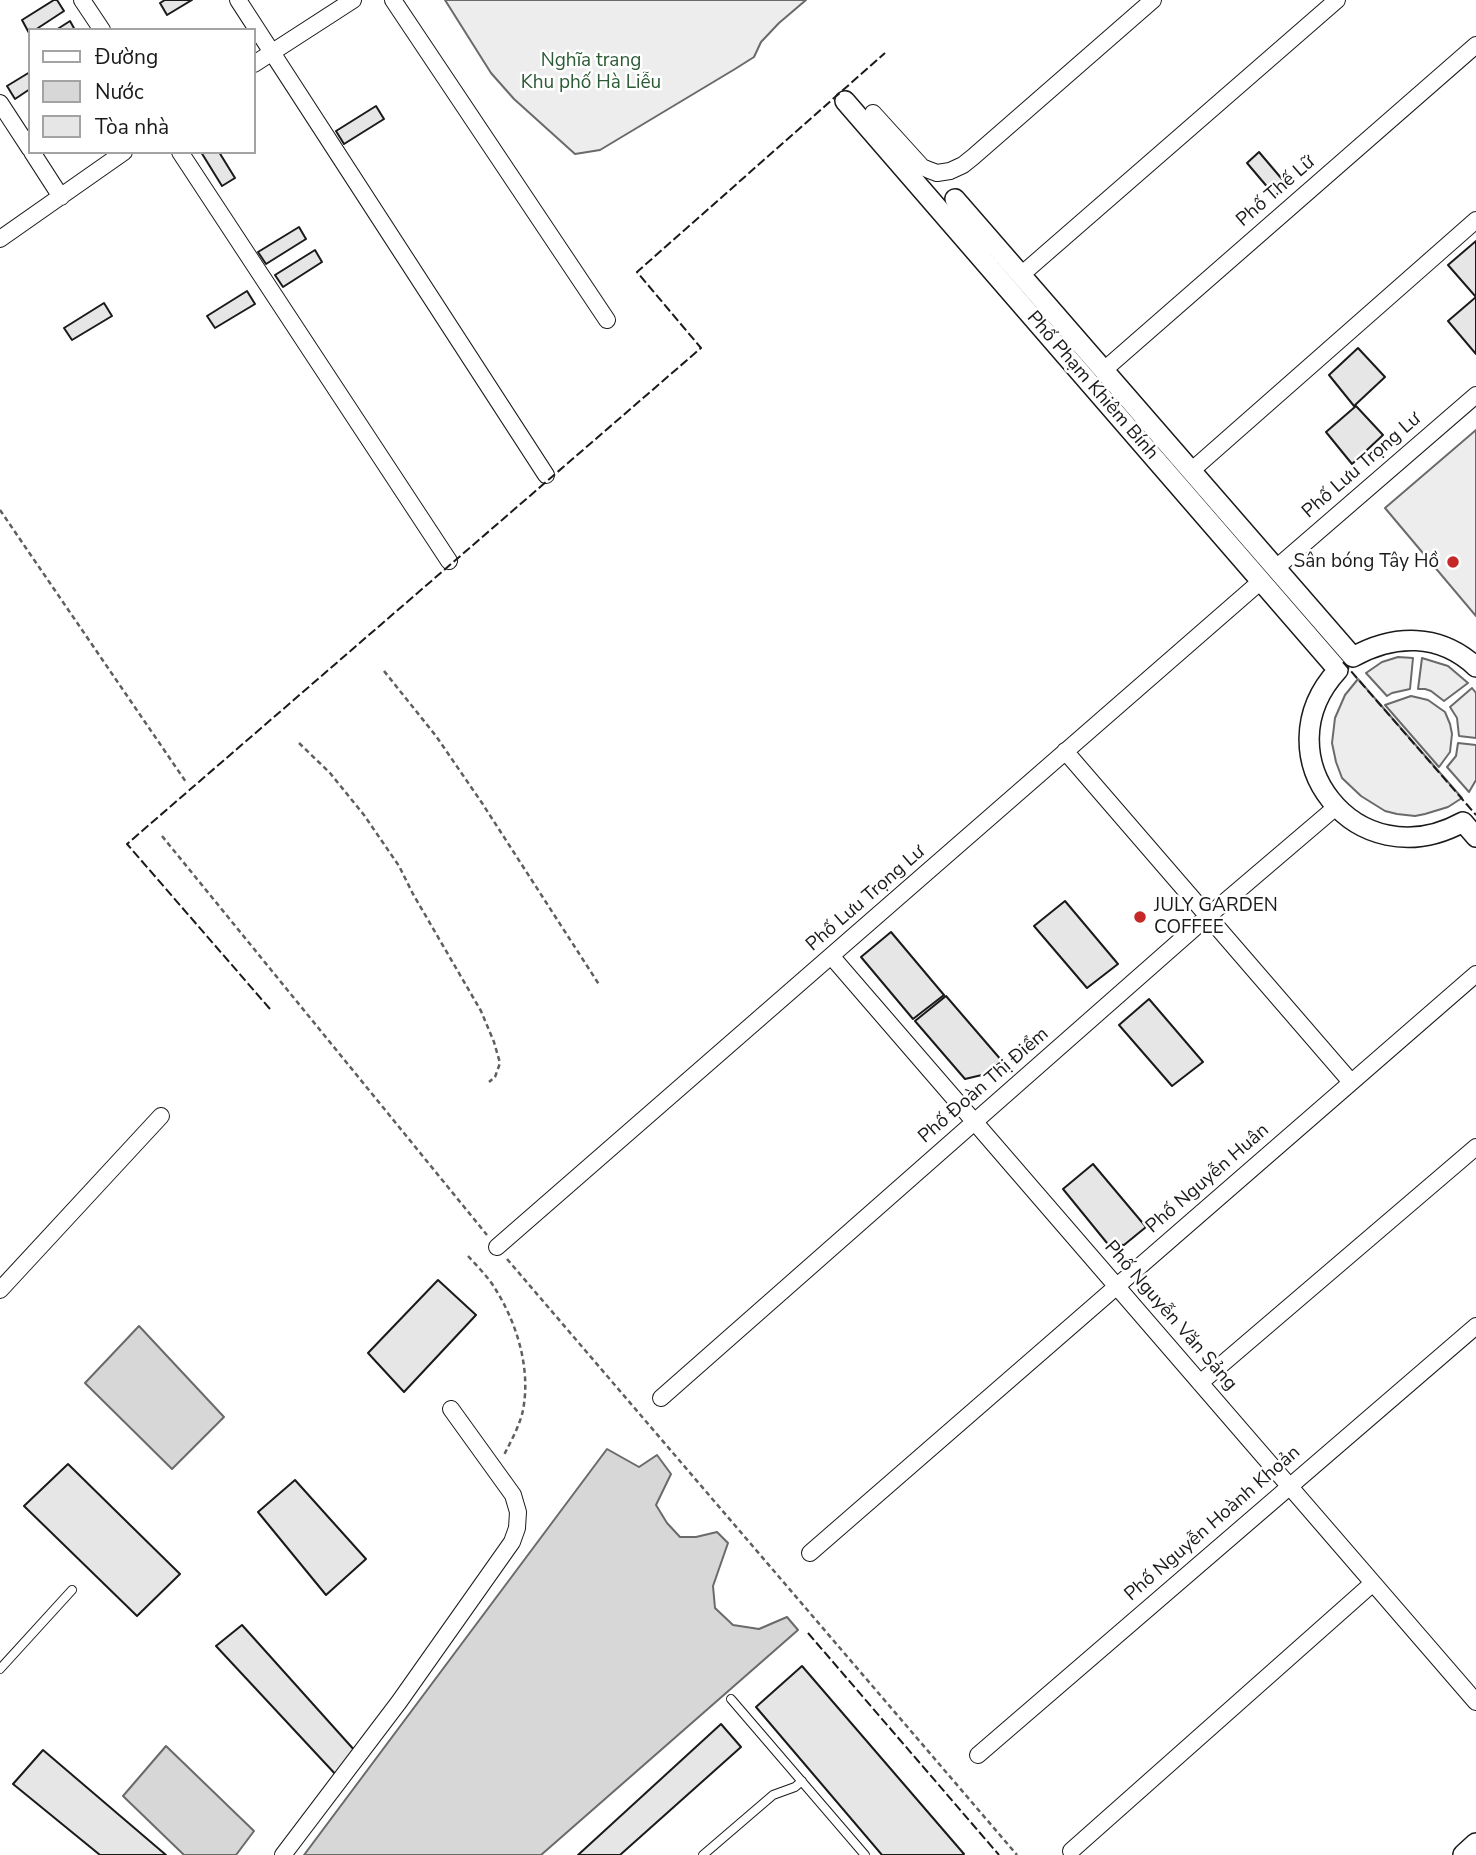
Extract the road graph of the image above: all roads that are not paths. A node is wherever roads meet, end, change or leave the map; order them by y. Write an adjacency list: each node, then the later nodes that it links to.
1 (82, 0): 7 (street)
2 (238, 0): 9 (street)
3 (353, 0): 9 (street)
4 (393, 0): 23 (street)
5 (1153, 0): 13 (street)
6 (1337, 0): 22 (street)
7 (101, 28)
8 (1476, 45): 24 (street, Phố Thế Lữ)
9 (272, 52): 10 (street); 27 (street)
10 (256, 63)
11 (845, 101): 29 (street, Phố Phạm Khiêm Bính)
12 (0, 103): 14 (street)
13 (873, 113)
14 (28, 146)
15 (33, 154): 18 (street)
16 (121, 154): 18 (street)
17 (181, 154): 28 (street)
18 (61, 197): 21 (street)
19 (955, 199): 22 (street, Phố Phạm Khiêm Bính)
20 (1476, 220): 26 (street)
21 (0, 239)
22 (1021, 275): 24 (street, Phố Phạm Khiêm Bính)
23 (607, 320)
24 (1104, 370): 26 (street, Phố Phạm Khiêm Bính)
25 (1476, 395): 29 (street, Phố Lưu Trọng Lư)
26 (1191, 471): 29 (street, Phố Phạm Khiêm Bính)
27 (546, 475)
28 (449, 561)
29 (1268, 575): 30 (street, Phố Phạm Khiêm Bính); 31 (street, Phố Lưu Trọng Lư); 32 (street, Phố Phạm Khiêm Bính)
30 (1476, 667)
31 (1065, 751): 34 (street); 35 (street, Phố Lưu Trọng Lư)
32 (1336, 807): 33 (street); 34 (street, Phố Đoàn Thị Điểm)
33 (1476, 837)
34 (1207, 917): 37 (street); 39 (street, Phố Đoàn Thị Điểm)
35 (832, 957): 39 (street, Phố Nguyễn Văn Sảng); 41 (street, Phố Lưu Trọng Lư)
36 (1476, 974): 37 (street, Phố Nguyễn Huân)
37 (1351, 1082): 42 (street, Phố Nguyễn Huân)
38 (161, 1116): 43 (street)
39 (975, 1123): 42 (street, Phố Nguyễn Văn Sảng); 46 (street, Phố Đoàn Thị Điểm)
40 (1476, 1147): 45 (street)
41 (497, 1247)
42 (1116, 1286): 45 (street, Phố Nguyễn Văn Sảng); 49 (street, Phố Nguyễn Huân)
43 (0, 1290)
44 (1476, 1326): 48 (street, Phố Nguyễn Hoành Khoản)
45 (1200, 1383): 48 (street, Phố Nguyễn Văn Sảng)
46 (661, 1398)
47 (451, 1409): 59 (street)
48 (1290, 1486): 50 (street, Phố Nguyễn Văn Sảng); 55 (street, Phố Nguyễn Hoành Khoản)
49 (810, 1553)
50 (1373, 1583): 54 (street, Phố Nguyễn Văn Sảng); 58 (street)
51 (72, 1590): 52 (lane)
52 (0, 1668)
53 (731, 1699): 56 (lane)
54 (1476, 1702)
55 (978, 1755)
56 (802, 1781): 60 (lane); 61 (lane)
57 (1476, 1844): 62 (main road)
58 (1071, 1851)
59 (284, 1855)
60 (703, 1855)
61 (865, 1855)
62 (1464, 1855)

